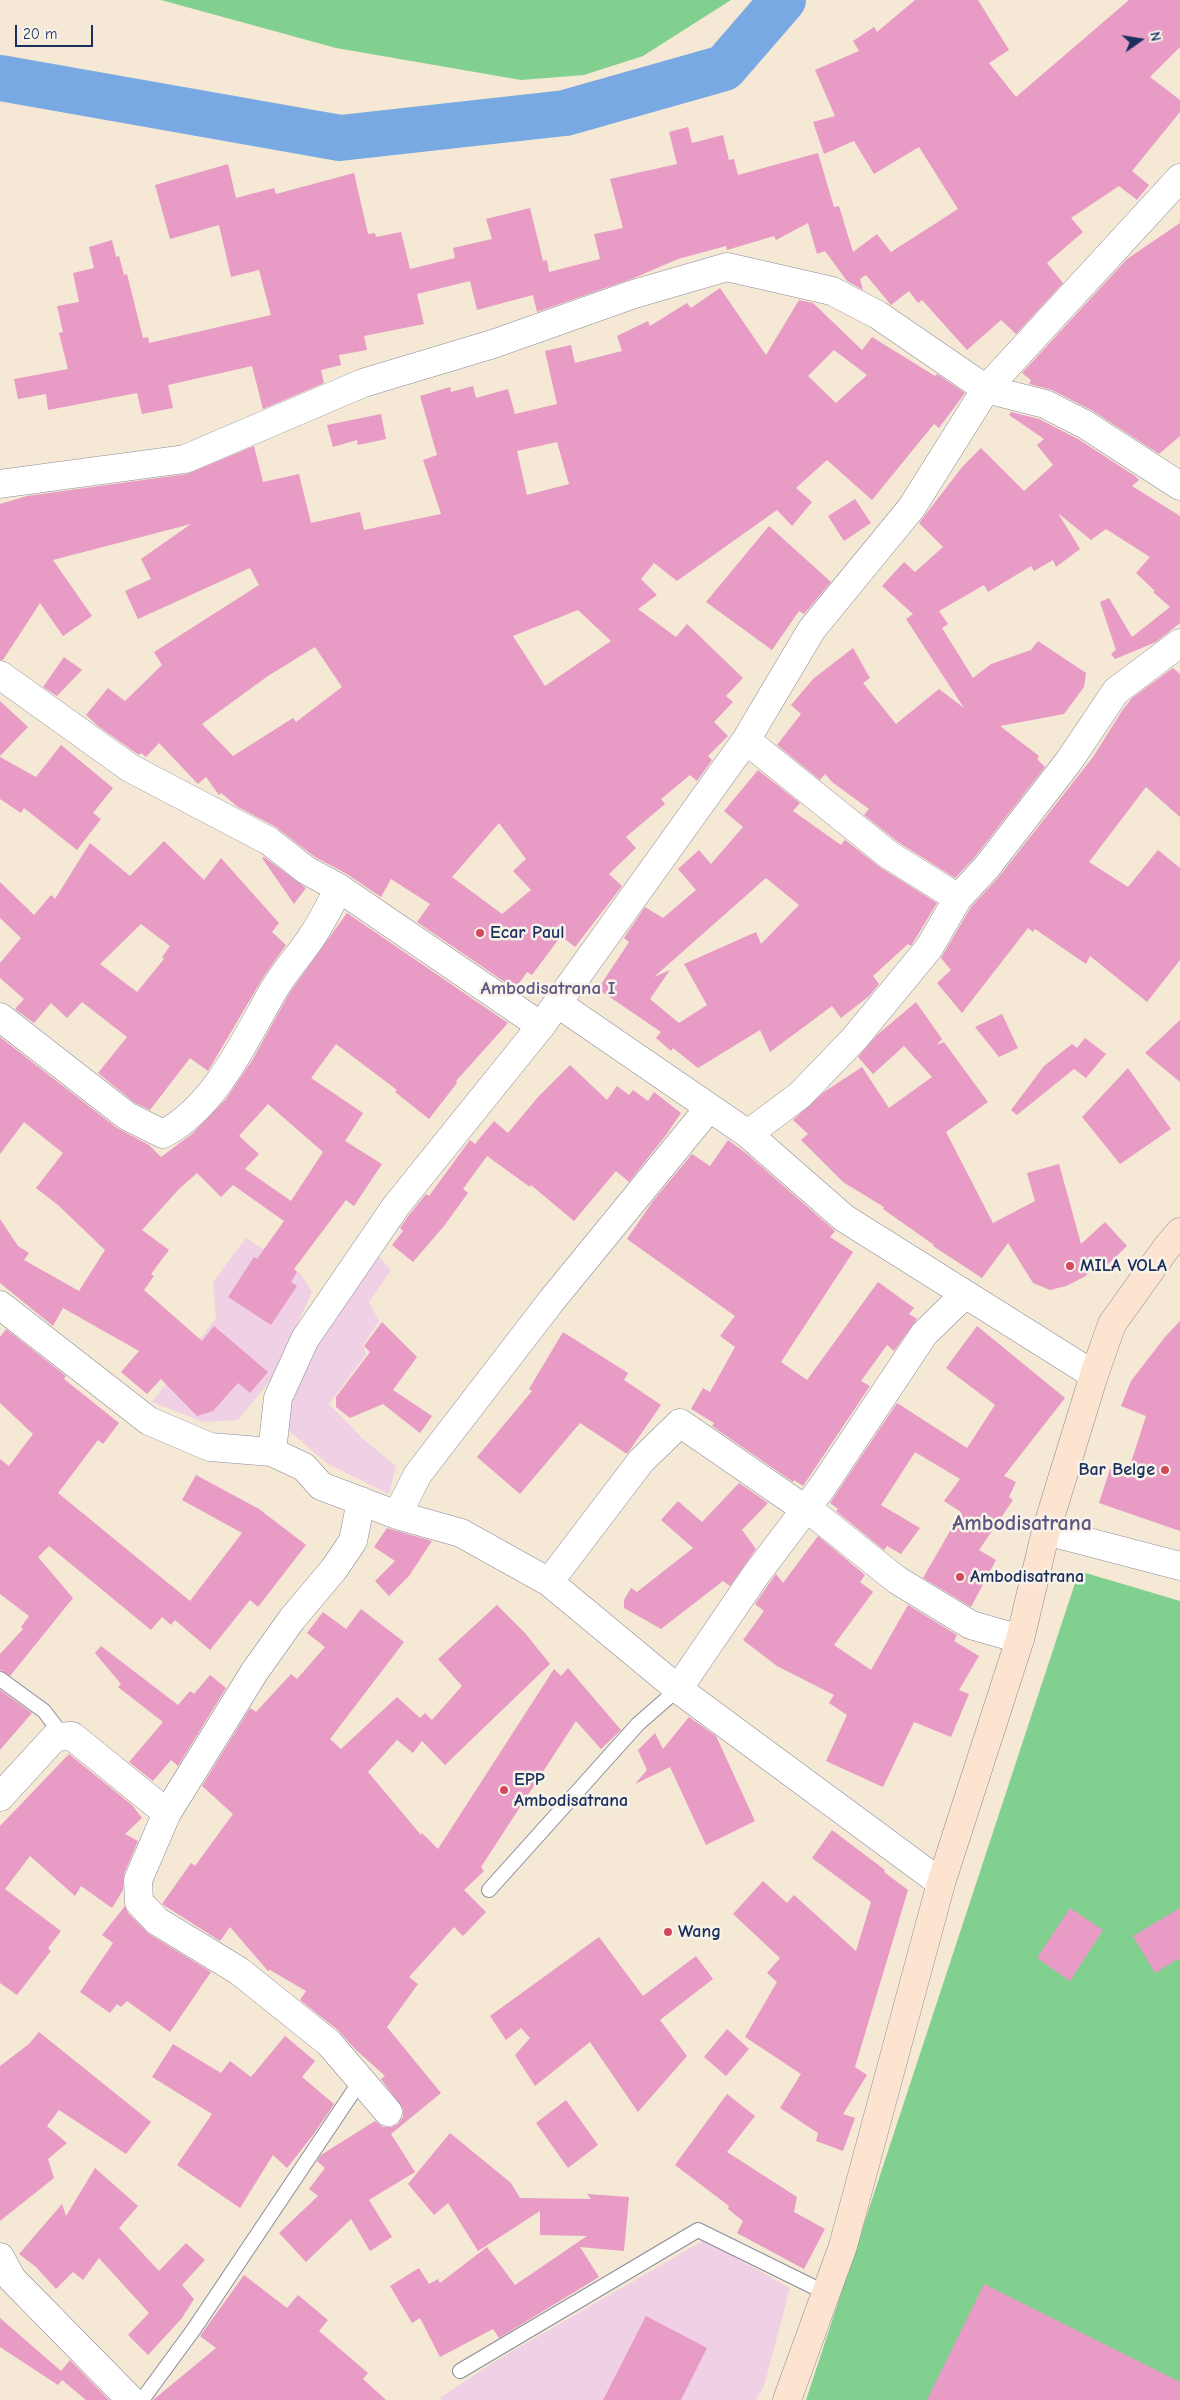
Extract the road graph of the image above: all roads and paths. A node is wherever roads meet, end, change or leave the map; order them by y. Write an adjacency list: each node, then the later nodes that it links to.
1 (1180, 178): 2 (street)
2 (986, 389): 3 (street); 4 (street); 7 (street)
3 (0, 484)
4 (1180, 486)
5 (1180, 643): 9 (street)
6 (0, 675): 8 (street)
7 (746, 740): 9 (street); 10 (street)
8 (339, 888): 11 (street); 12 (street)
9 (958, 898): 14 (street)
10 (557, 1003): 12 (street); 13 (street)
11 (0, 1017)
12 (541, 1026): 19 (street)
13 (709, 1108): 14 (street); 22 (street)
14 (748, 1134): 16 (street)
15 (1180, 1232): 18 (main road)
16 (964, 1296): 18 (street); 21 (street)
17 (3, 1314): 19 (street)
18 (1094, 1375): 23 (main road)
19 (272, 1452): 20 (street)
20 (361, 1501): 22 (street); 31 (street)
21 (807, 1508): 25 (street); 26 (street); 28 (street)
22 (397, 1515): 25 (street)
23 (1046, 1531): 24 (street); 26 (main road)
24 (1180, 1566)
25 (549, 1582): 28 (street)
26 (1020, 1639): 32 (main road)
27 (0, 1679): 29 (lane)
28 (678, 1689): 32 (street); 33 (lane)
29 (63, 1736): 30 (street); 31 (street)
30 (0, 1797)
31 (167, 1813): 34 (street)
32 (941, 1883): 37 (main road)
33 (489, 1890)
34 (361, 2080): 35 (street); 40 (lane)
35 (388, 2112)
36 (0, 2257): 39 (street)
37 (826, 2293): 38 (lane); 41 (main road)
38 (460, 2371)
39 (131, 2400)
40 (142, 2400)
41 (787, 2400)

